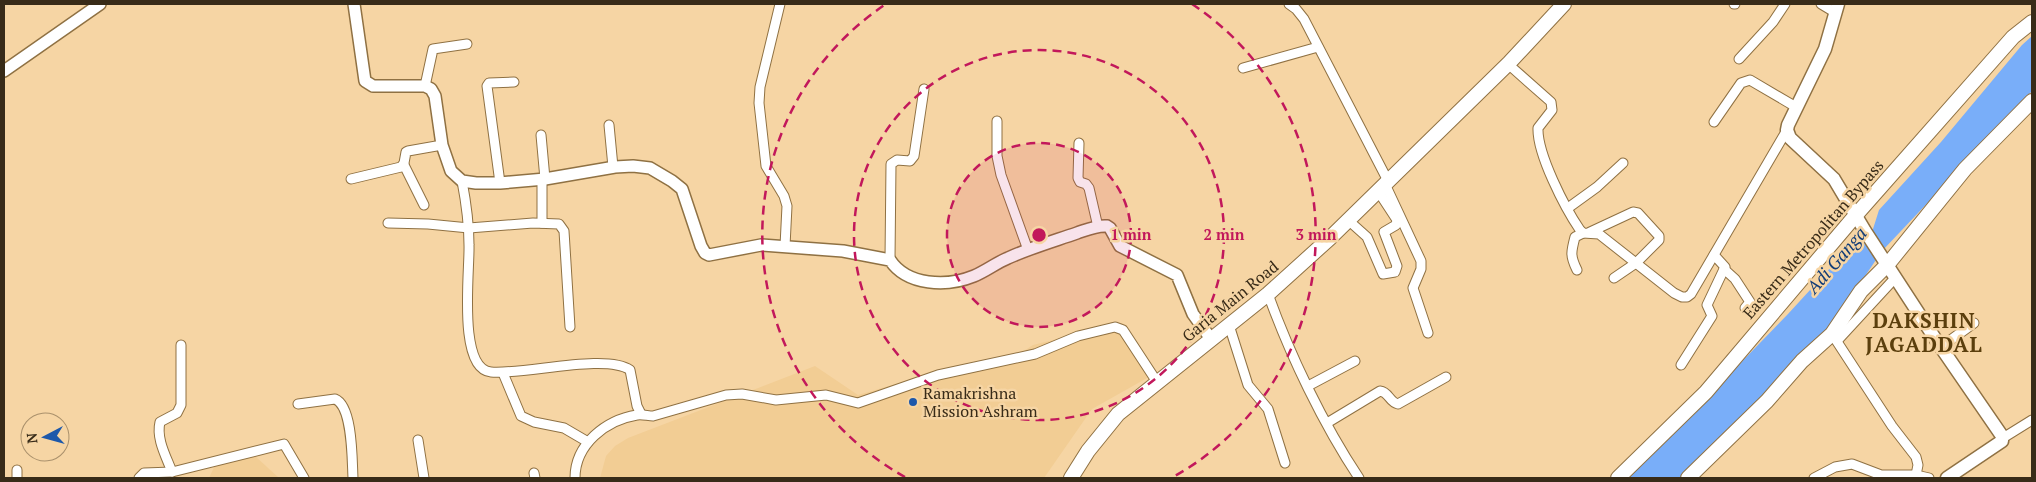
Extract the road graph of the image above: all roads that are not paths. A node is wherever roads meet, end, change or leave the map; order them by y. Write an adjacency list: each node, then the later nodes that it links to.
1 (100, 4): 15 (street)
2 (354, 4): 17 (street)
3 (780, 4): 45 (street)
4 (1288, 4): 11 (street)
5 (1564, 4): 13 (main road, Garia Main Road)
6 (1785, 4): 12 (street)
7 (1821, 4): 8 (street)
8 (1837, 8): 20 (main road)
9 (2032, 22): 38 (main road, Eastern Metropolitan Bypass)
10 (467, 44): 17 (street)
11 (1318, 47): 14 (street); 35 (street)
12 (1739, 59)
13 (1508, 64): 35 (main road, Garia Main Road); 37 (street)
14 (1243, 68)
15 (4, 71)
16 (514, 82): 34 (street)
17 (425, 86): 27 (street)
18 (924, 89): 49 (street)
19 (2032, 101): 48 (main road)
20 (1796, 107): 22 (street); 24 (main road)
21 (997, 121): 46 (street)
22 (1714, 122)
23 (609, 125): 30 (street)
24 (1787, 130): 38 (main road); 47 (street)
25 (541, 135): 32 (street)
26 (1079, 143): 42 (street)
27 (442, 145): 29 (street); 33 (street)
28 (1623, 163): 37 (street)
29 (404, 165): 31 (street); 36 (street)
30 (613, 167): 32 (street); 45 (street)
31 (351, 179)
32 (544, 179): 34 (street); 41 (street)
33 (462, 181): 34 (street); 43 (street)
34 (500, 183)
35 (1384, 185): 39 (main road, Garia Main Road); 39 (street); 60 (street)
36 (424, 206)
37 (1568, 208): 44 (street)
38 (1855, 216): 48 (main road); 88 (main road, Eastern Metropolitan Bypass)
39 (1348, 220): 55 (main road, Garia Main Road)
40 (388, 223): 43 (street)
41 (542, 223): 43 (street); 59 (street)
42 (1098, 227): 46 (street); 62 (street)
43 (469, 228): 67 (street)
44 (1585, 233): 50 (street); 50 (street); 52 (street)
45 (785, 246): 49 (street)
46 (1028, 250): 49 (street)
47 (1714, 255): 50 (street); 51 (street)
48 (1884, 259): 53 (main road); 61 (main road)
49 (890, 260)
50 (1636, 263): 54 (street)
51 (1724, 269): 56 (street); 66 (street)
52 (1577, 270)
53 (1896, 277): 61 (street); 64 (main road)
54 (1614, 278)
55 (1268, 294): 58 (main road, Garia Main Road); 70 (street)
56 (1745, 308)
57 (1974, 323): 64 (street)
58 (1229, 325): 62 (main road, Garia Main Road); 78 (street)
59 (570, 326)
60 (1428, 333)
61 (1834, 337): 80 (street); 89 (main road)
62 (1211, 339): 69 (main road, Garia Main Road)
63 (181, 345): 79 (street)
64 (1941, 347): 75 (main road)
65 (1355, 361): 70 (street)
66 (1681, 365)
67 (503, 373): 72 (street); 77 (street)
68 (1446, 377): 74 (street)
69 (1157, 382): 72 (street); 86 (main road, Garia Main Road)
70 (1308, 386): 74 (street)
71 (298, 404): 83 (street)
72 (641, 414): 77 (street)
73 (2032, 420): 75 (street)
74 (1328, 423): 87 (street)
75 (2003, 438): 92 (main road)
76 (418, 440): 84 (street)
77 (588, 442): 85 (street)
78 (1285, 462)
79 (172, 472): 81 (street); 82 (street)
80 (1916, 475): 90 (street); 91 (street)
81 (139, 478)
82 (304, 478)
83 (353, 478)
84 (424, 478)
85 (576, 478)
86 (1071, 478)
87 (1359, 478)
88 (1618, 478)
89 (1688, 478)
90 (1814, 478)
91 (1929, 478)
92 (1947, 478)

